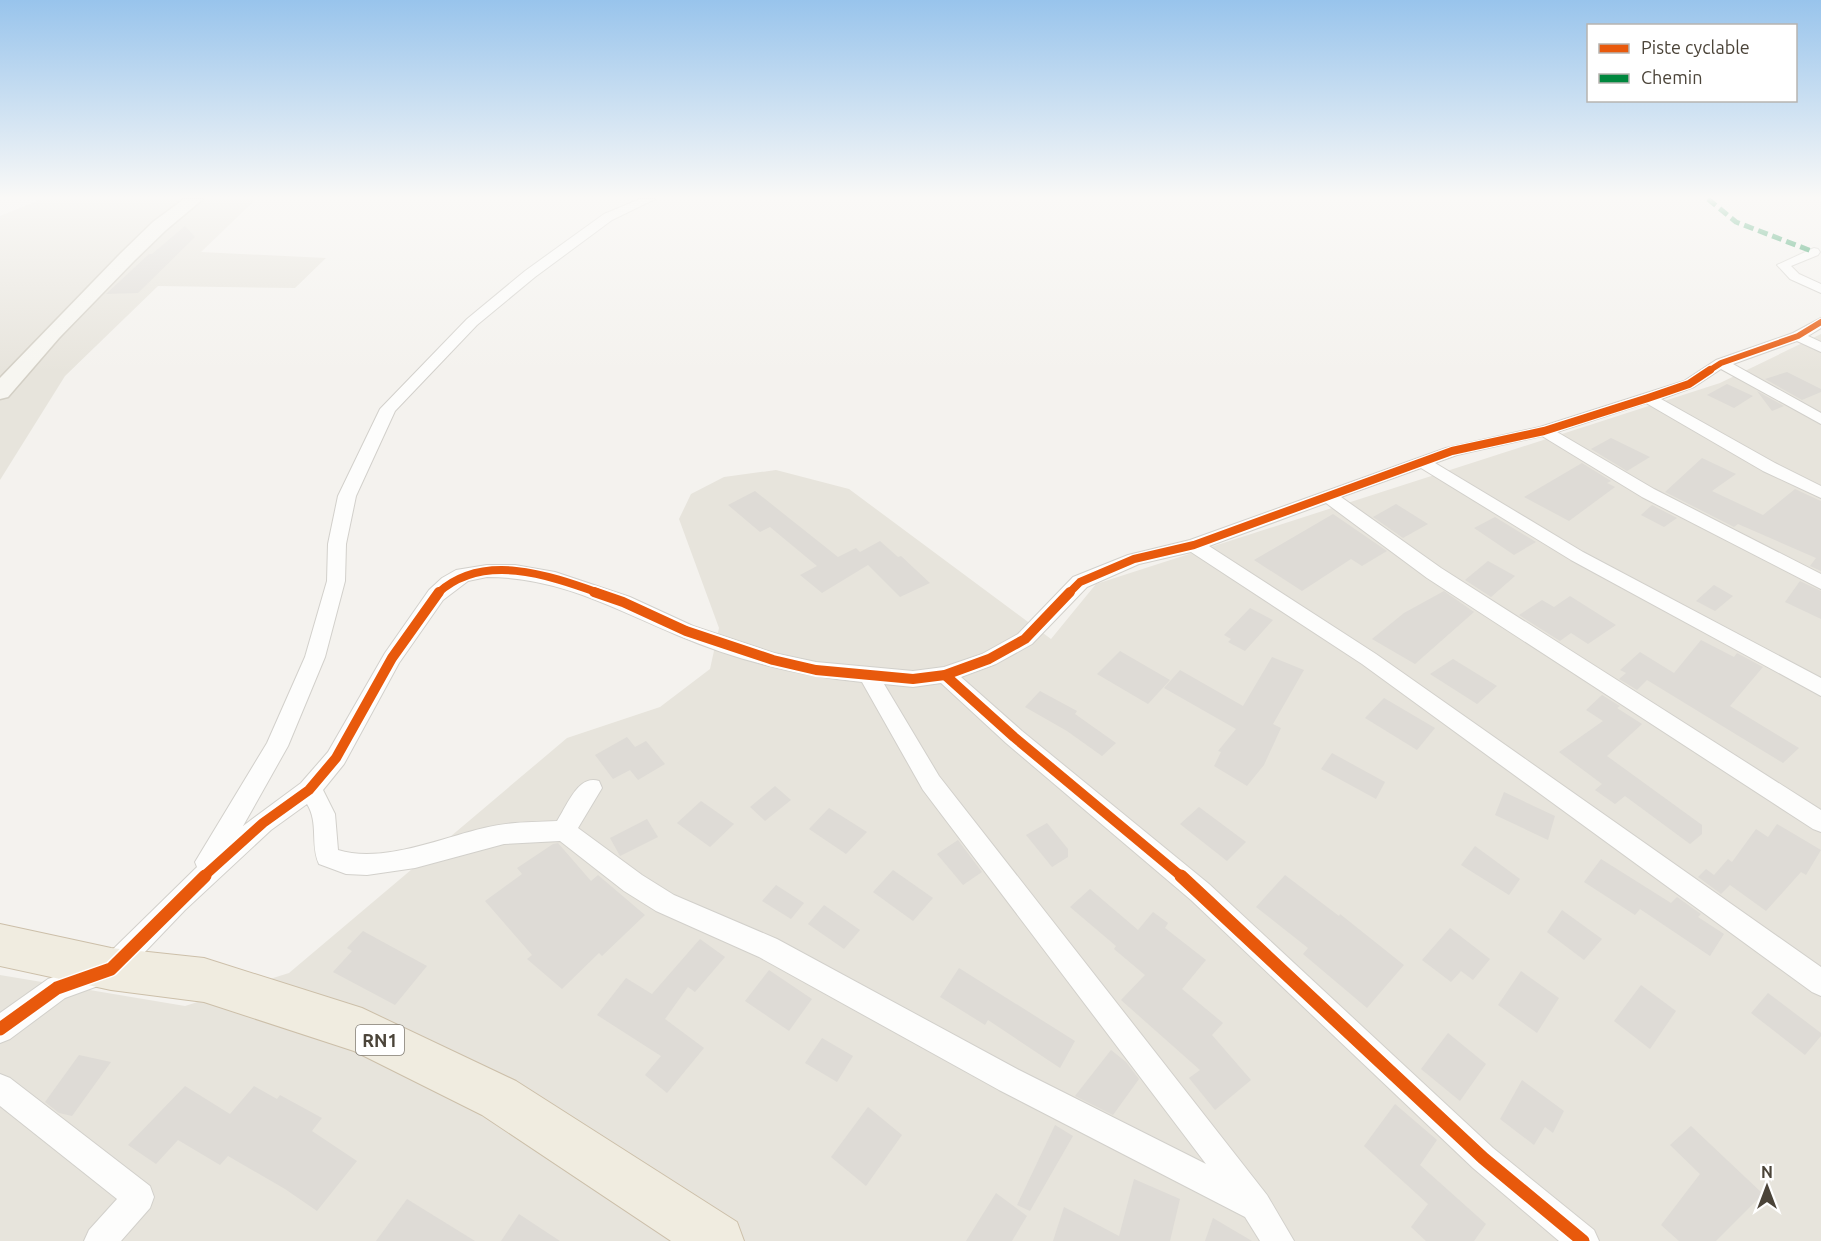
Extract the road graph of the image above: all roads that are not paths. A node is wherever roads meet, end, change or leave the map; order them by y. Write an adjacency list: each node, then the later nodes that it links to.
1 (126, 257): 9 (main road)
2 (553, 257): 25 (street)
3 (1802, 257): 4 (street)
4 (1821, 289)
5 (1821, 322): 6 (street)
6 (1798, 336): 7 (street); 8 (street)
7 (1821, 348)
8 (1721, 363): 10 (street); 11 (street)
9 (0, 392)
10 (1648, 398): 12 (street); 14 (street)
11 (1821, 419)
12 (1544, 431): 13 (street); 17 (street)
13 (1424, 463): 15 (street); 20 (street)
14 (1821, 493)
15 (1326, 495): 16 (street); 23 (street)
16 (1194, 545): 18 (street); 28 (street)
17 (1821, 582)
18 (945, 675): 19 (street); 35 (street)
19 (869, 676): 22 (street); 31 (street)
20 (1821, 688)
21 (591, 788): 24 (street)
22 (309, 790): 24 (street); 25 (street)
23 (1821, 822)
24 (564, 831): 31 (street)
25 (176, 902): 27 (street)
26 (0, 945): 27 (highway, RN1)
27 (111, 969): 29 (street); 33 (highway, RN1)
28 (1821, 982)
29 (0, 1029)
30 (0, 1088): 32 (street)
31 (1256, 1206): 34 (street)
32 (100, 1241)
33 (718, 1241)
34 (1278, 1241)
35 (1583, 1241)

